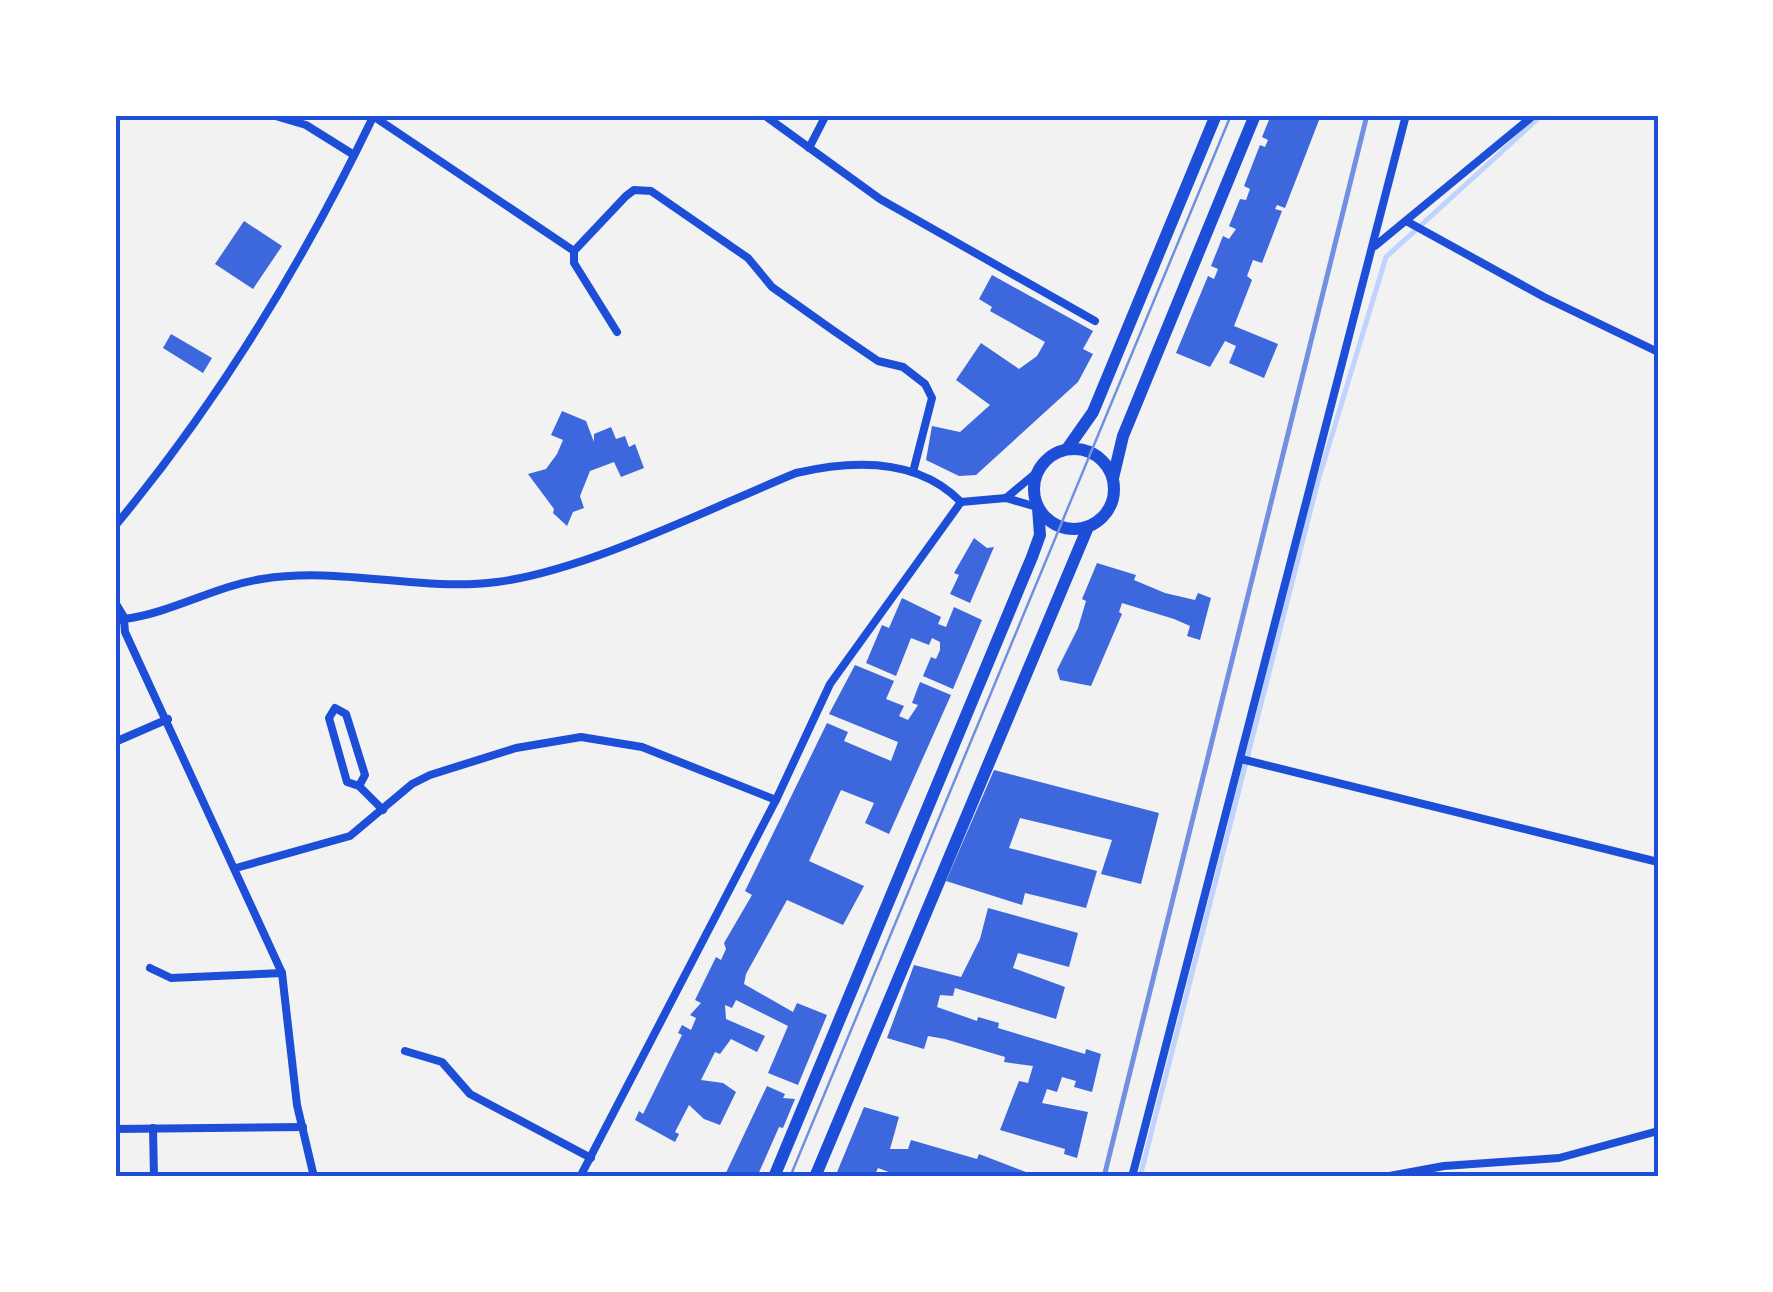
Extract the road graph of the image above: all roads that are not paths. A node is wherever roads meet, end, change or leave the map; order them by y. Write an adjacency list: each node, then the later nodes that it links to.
1 (272, 115): 10 (street)
2 (764, 115): 9 (street)
3 (826, 115): 9 (street)
4 (1215, 115): 17 (main road)
5 (1255, 115): 20 (main road)
6 (1406, 115): 12 (street)
7 (1534, 115): 11 (street)
8 (374, 116): 10 (street); 13 (street)
9 (809, 148): 14 (street)
10 (354, 155): 24 (street)
11 (1408, 222): 12 (street); 16 (street)
12 (1375, 246): 30 (street)
13 (574, 250): 15 (street); 18 (street)
14 (1095, 321)
15 (618, 332)
16 (1658, 352)
17 (1067, 449): 19 (main road); 20 (main road)
18 (913, 472): 22 (street); 27 (street)
19 (1036, 473): 21 (street); 23 (main road)
20 (1113, 478): 25 (main road)
21 (1006, 498): 22 (street); 23 (street)
22 (961, 502): 32 (street)
23 (1038, 508): 25 (main road); 47 (main road)
24 (115, 526)
25 (1088, 527): 48 (main road)
26 (115, 604): 27 (street)
27 (120, 619): 28 (street)
28 (168, 719): 29 (street); 35 (street)
29 (115, 742)
30 (1241, 758): 34 (street); 49 (street)
31 (359, 786): 31 (street); 33 (street)
32 (776, 800): 33 (street); 43 (street)
33 (383, 810): 35 (street)
34 (1658, 862)
35 (236, 868): 37 (street)
36 (150, 968): 37 (street)
37 (282, 973): 39 (street)
38 (405, 1051): 43 (street)
39 (303, 1127): 40 (street); 45 (street)
40 (153, 1128): 41 (street); 44 (street)
41 (115, 1129)
42 (1658, 1131): 50 (street)
43 (592, 1158): 46 (street)
44 (154, 1177)
45 (314, 1177)
46 (580, 1177)
47 (774, 1177)
48 (815, 1177)
49 (1132, 1177)
50 (1384, 1177)

